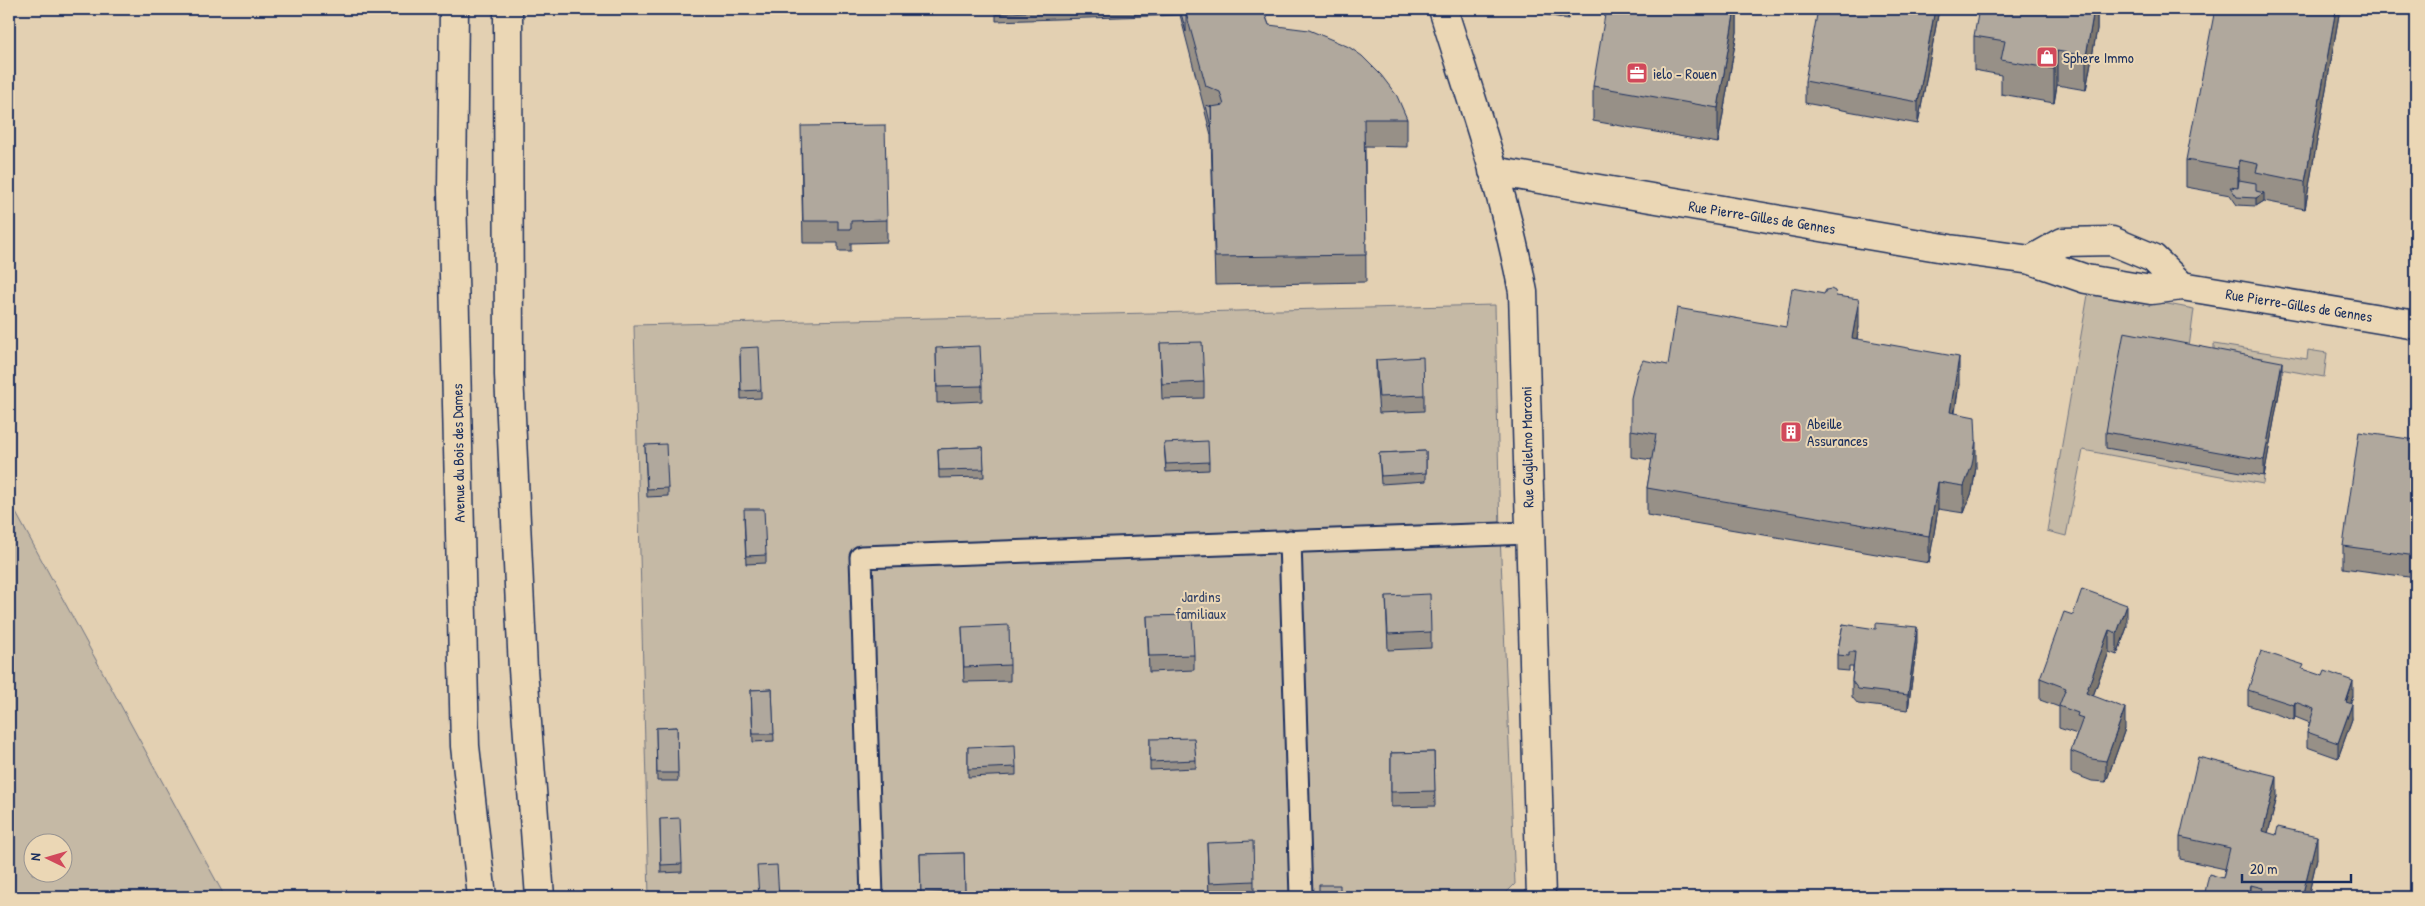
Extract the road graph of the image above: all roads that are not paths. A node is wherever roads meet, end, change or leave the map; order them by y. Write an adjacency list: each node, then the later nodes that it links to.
1 (454, 9): 10 (main road, Avenue du Bois des Dames)
2 (508, 9): 11 (main road)
3 (1443, 9): 4 (main road, Rue Guglielmo Marconi)
4 (1493, 171): 5 (main road, Rue Pierre-Gilles de Gennes); 8 (main road, Rue Guglielmo Marconi)
5 (2031, 260): 6 (main road, Rue Pierre-Gilles de Gennes); 6 (main road)
6 (2182, 286): 7 (main road, Rue Pierre-Gilles de Gennes)
7 (2416, 325)
8 (1529, 533): 9 (lane); 14 (main road, Rue Guglielmo Marconi)
9 (1290, 541): 12 (lane); 13 (lane)
10 (482, 897)
11 (540, 897)
12 (872, 897)
13 (1301, 897)
14 (1541, 897)

